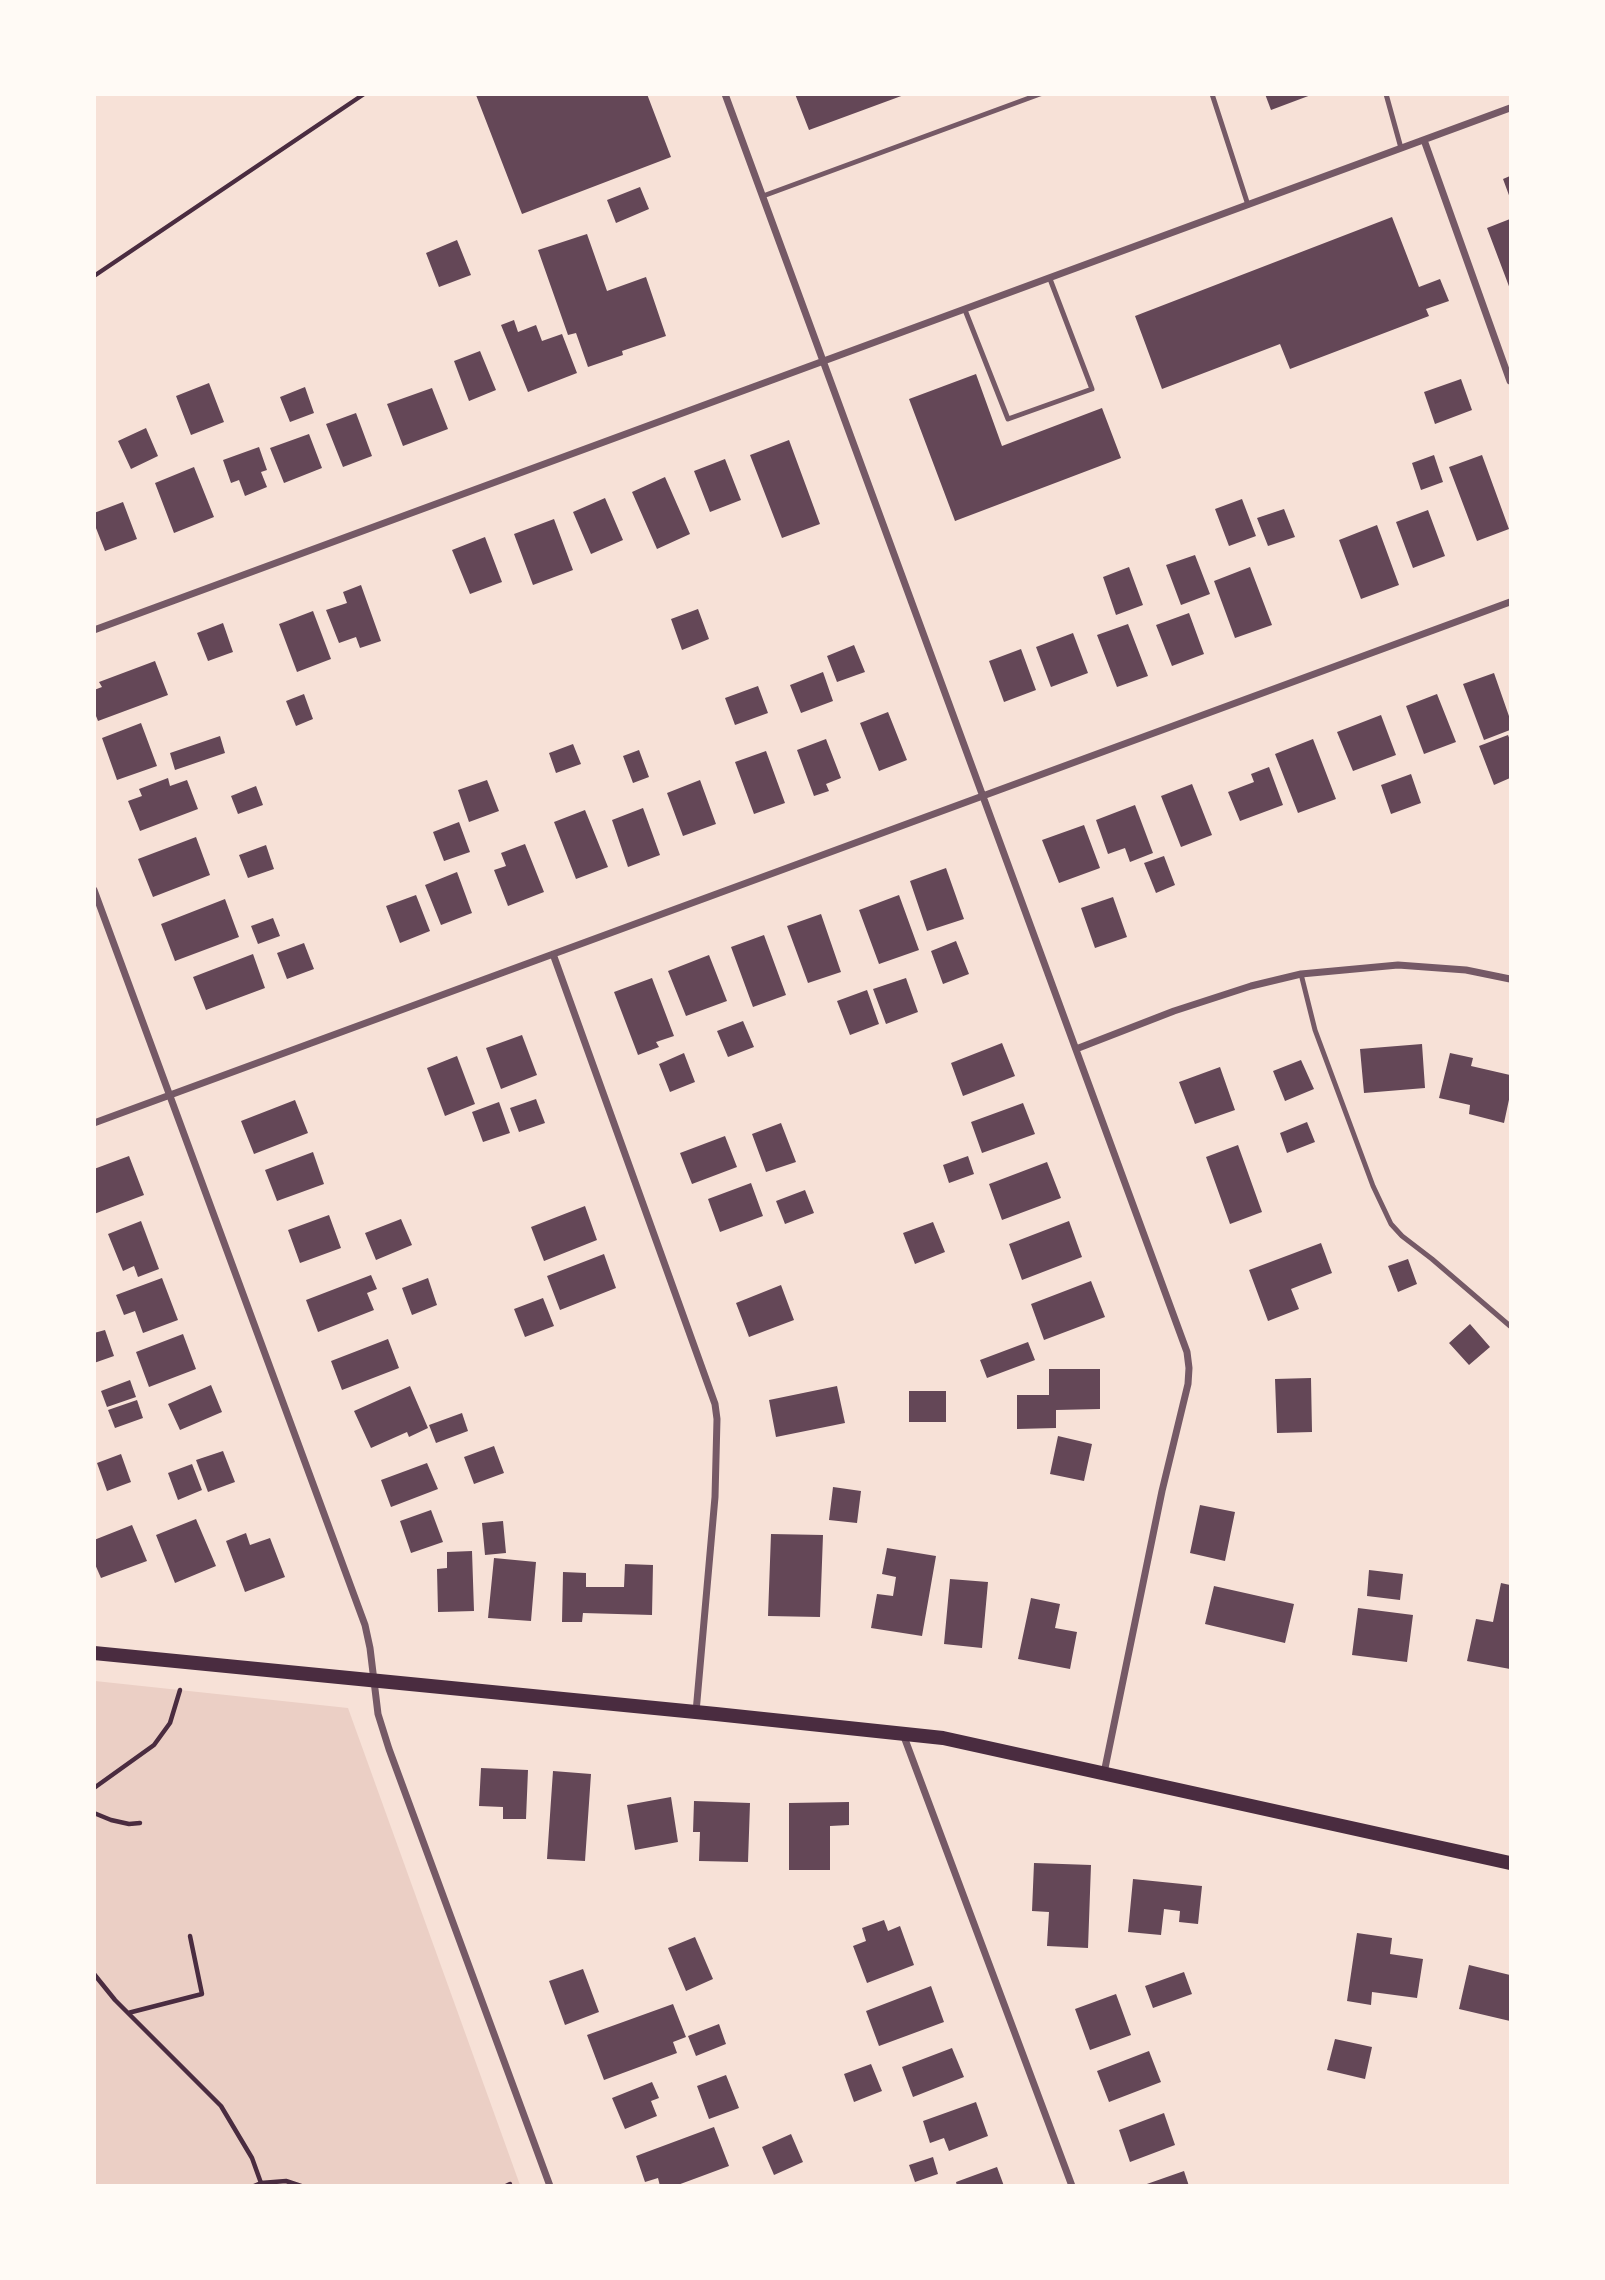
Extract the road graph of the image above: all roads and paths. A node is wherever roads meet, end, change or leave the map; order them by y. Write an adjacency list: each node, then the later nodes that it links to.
1 (364, 94): 11 (path)
2 (725, 94): 9 (street)
3 (1040, 94): 9 (lane)
4 (1212, 94): 10 (lane)
5 (1386, 94): 8 (lane)
6 (1510, 108): 7 (street)
7 (1424, 140): 8 (street); 15 (street)
8 (1401, 148): 10 (street)
9 (763, 196): 14 (street)
10 (1248, 205): 12 (street)
11 (94, 276)
12 (1050, 279): 13 (street); 13 (lane)
13 (965, 310): 14 (street)
14 (823, 361): 17 (street); 18 (street)
15 (1510, 381)
16 (1510, 602): 18 (street)
17 (94, 630)
18 (983, 795): 20 (street); 23 (street)
19 (94, 890): 24 (street)
20 (554, 954): 24 (street); 30 (street)
21 (1301, 974): 22 (street); 23 (street); 26 (lane)
22 (1510, 979)
23 (1076, 1049): 32 (street)
24 (170, 1095): 25 (street); 28 (street)
25 (94, 1123)
26 (1510, 1326)
27 (94, 1653): 28 (main road)
28 (374, 1681): 30 (main road); 43 (street)
29 (180, 1690): 33 (path)
30 (696, 1712): 31 (main road)
31 (903, 1734): 32 (main road); 44 (street)
32 (1104, 1773): 36 (main road)
33 (94, 1788)
34 (94, 1813): 35 (path)
35 (141, 1823)
36 (1510, 1863)
37 (190, 1936): 39 (path)
38 (94, 1974): 39 (path)
39 (128, 2013): 40 (path)
40 (261, 2183): 41 (path); 42 (path)
41 (254, 2186)
42 (301, 2186)
43 (550, 2186)
44 (1072, 2186)

